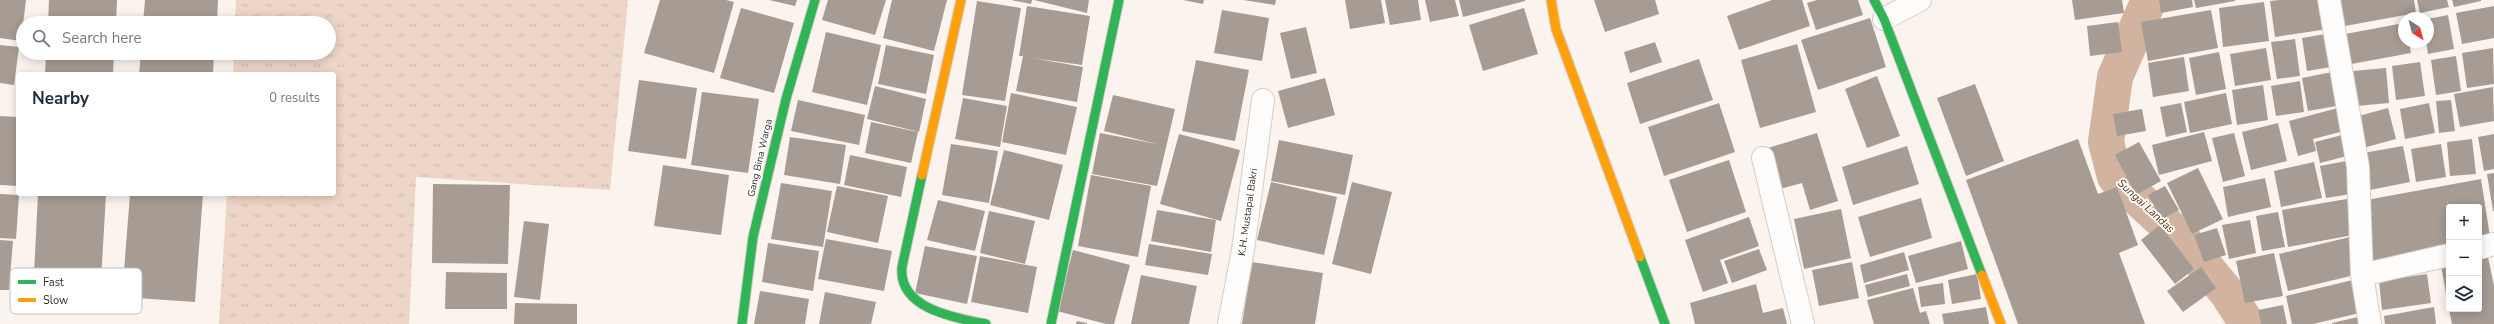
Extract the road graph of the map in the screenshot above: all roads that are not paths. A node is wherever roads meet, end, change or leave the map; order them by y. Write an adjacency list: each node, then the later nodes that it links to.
1 (815, 0): 15 (street, Gang Bina Warga)
2 (961, 0): 16 (street)
3 (1118, 0): 17 (street)
4 (1551, 0): 19 (street)
5 (1874, 0): 8 (street)
6 (1920, 0): 8 (street)
7 (2329, 0): 14 (street)
8 (1884, 19): 21 (street)
9 (1263, 100): 18 (street, K.H. Mustapal Bakri)
10 (1764, 158): 20 (street)
11 (2494, 244): 12 (street)
12 (2482, 247)
13 (2446, 256): 14 (street)
14 (2362, 275): 22 (street)
15 (742, 324)
16 (986, 324)
17 (1051, 324)
18 (1229, 324)
19 (1665, 324)
20 (1803, 324)
21 (2001, 324)
22 (2370, 324)

